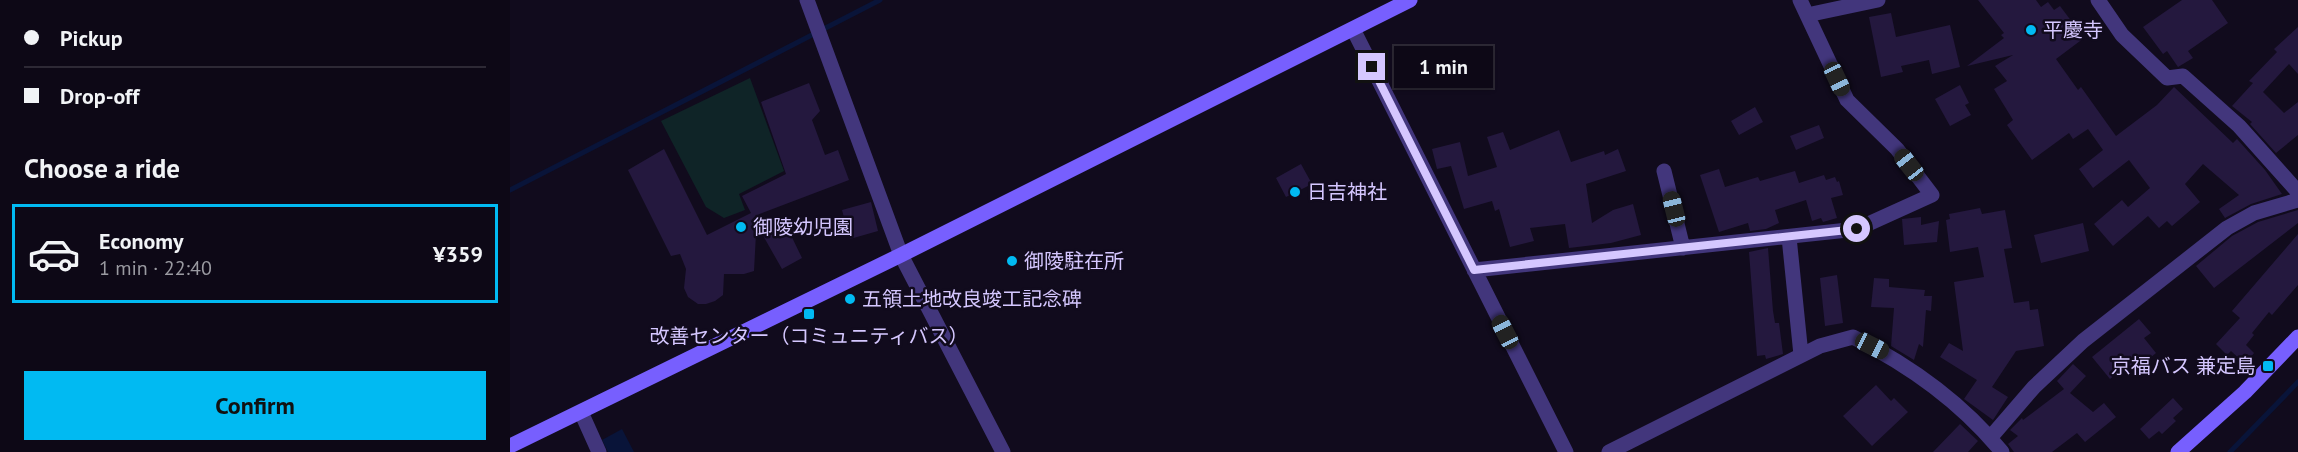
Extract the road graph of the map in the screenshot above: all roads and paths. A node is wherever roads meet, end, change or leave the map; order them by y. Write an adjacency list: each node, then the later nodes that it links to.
1 (807, 0): 13 (street)
2 (1410, 0): 7 (street)
3 (1800, 0): 6 (street)
4 (1878, 0): 6 (street)
5 (2098, 0): 9 (street)
6 (1807, 15): 11 (street)
7 (1353, 29): 13 (street); 14 (street)
8 (1664, 171): 12 (street)
9 (2298, 192)
10 (2298, 200): 18 (street)
11 (1789, 237): 12 (street); 16 (street)
12 (1683, 248): 14 (street)
13 (901, 255): 17 (street); 21 (street)
14 (1474, 270): 22 (street)
15 (2298, 337): 25 (street)
16 (1801, 355): 18 (street); 23 (street)
17 (581, 412): 19 (street); 20 (street)
18 (1990, 438): 24 (street)
19 (510, 446)
20 (599, 452)
21 (1003, 452)
22 (1566, 452)
23 (1609, 452)
24 (2002, 452)
25 (2178, 452)

